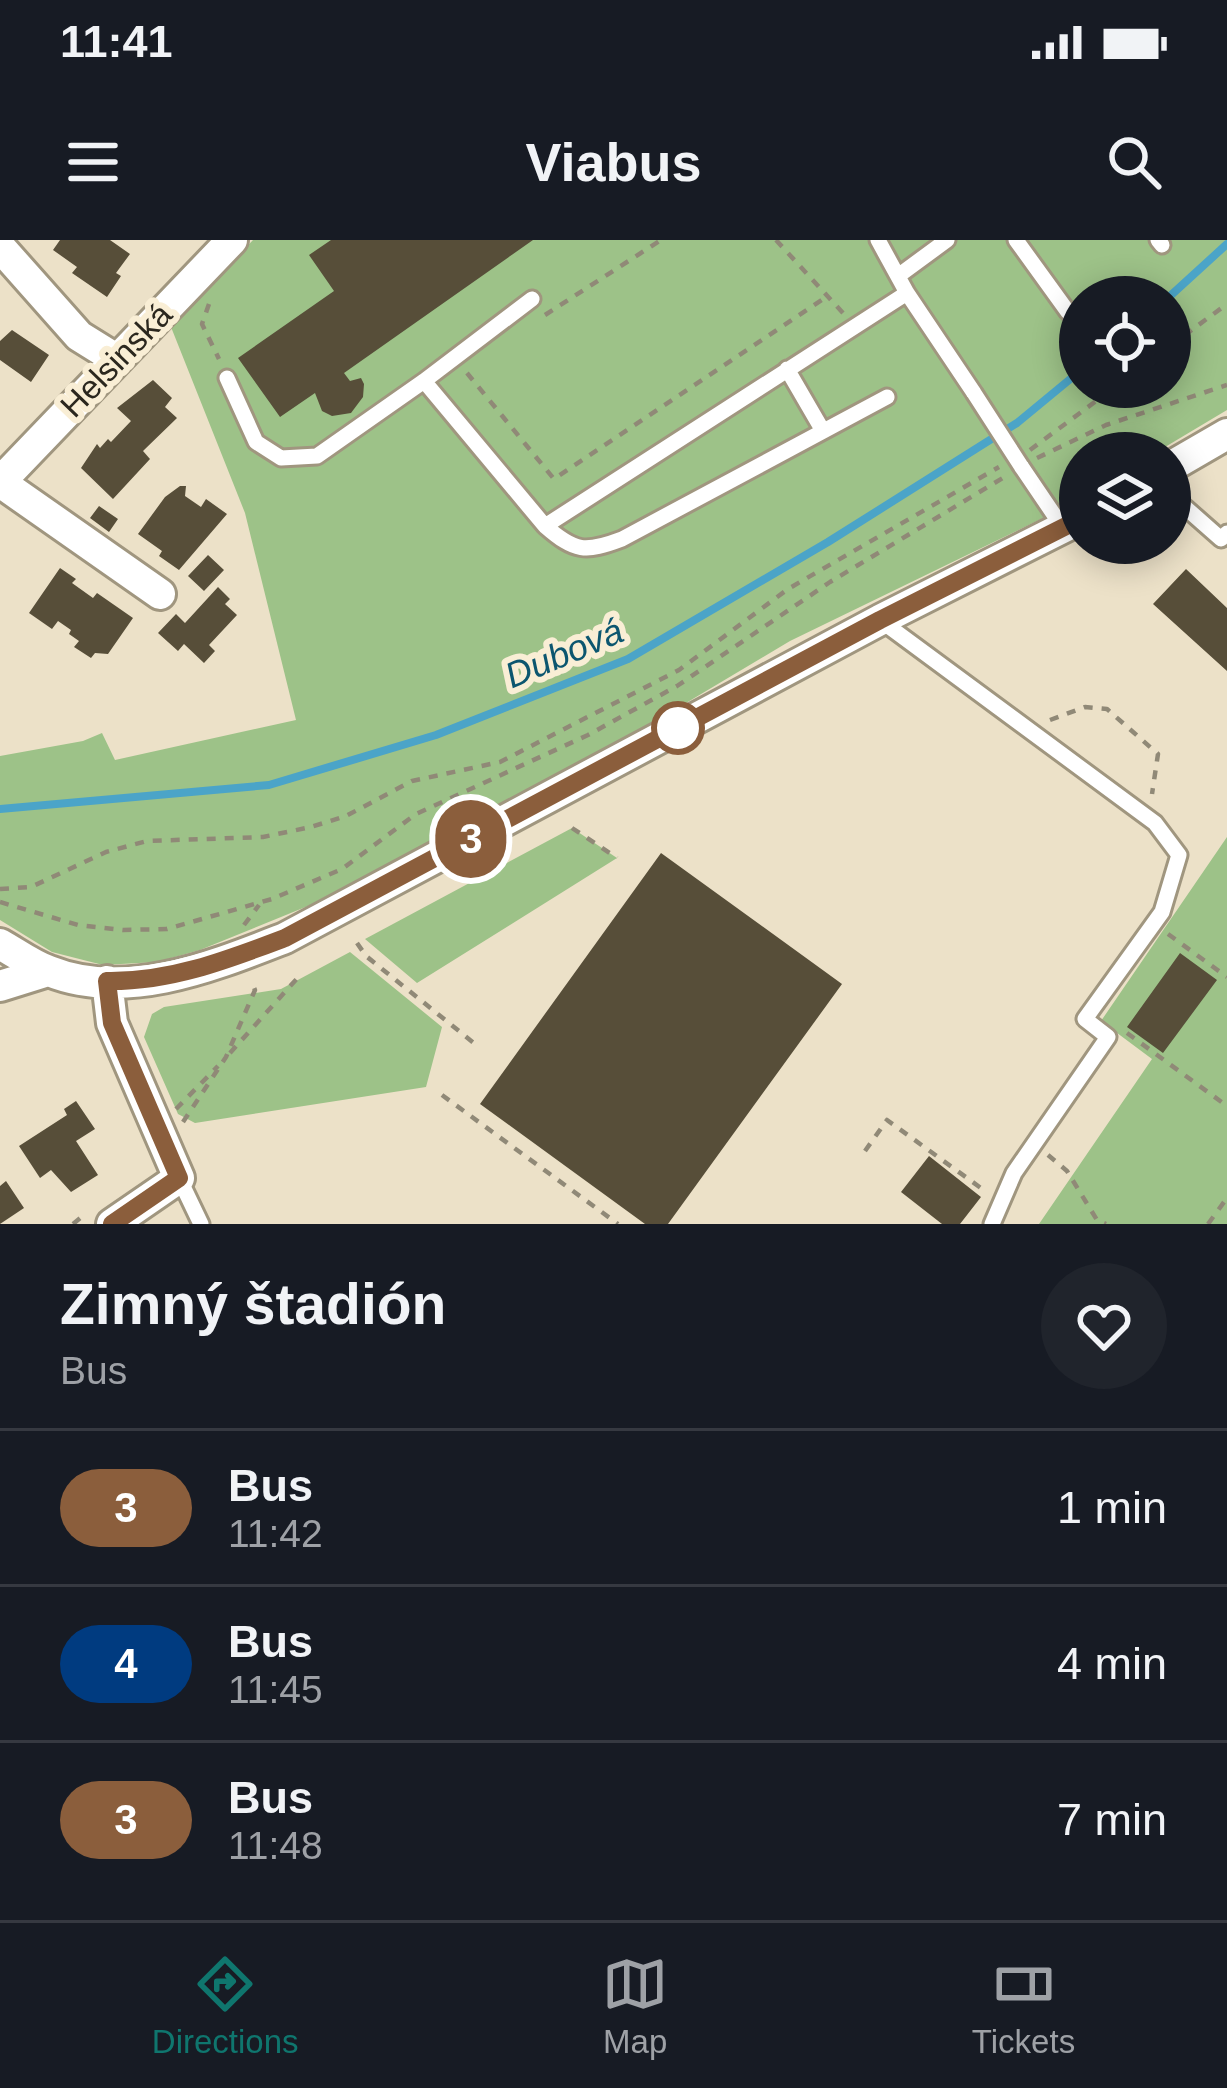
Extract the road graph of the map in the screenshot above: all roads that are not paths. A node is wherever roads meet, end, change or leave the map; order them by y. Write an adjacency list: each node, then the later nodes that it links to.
1 (232, 240): 10 (street, Helsinská)
2 (878, 240): 6 (lane)
3 (947, 240): 6 (lane)
4 (1016, 240): 8 (lane)
5 (0, 247): 10 (street)
6 (898, 276): 7 (lane)
7 (907, 293): 11 (lane); 18 (lane, bridge)
8 (1059, 298)
9 (532, 299): 13 (lane)
10 (116, 359): 23 (street, Helsinská)
11 (787, 369): 15 (lane); 20 (lane)
12 (227, 378): 13 (lane)
13 (424, 381): 20 (lane)
14 (887, 397): 15 (lane)
15 (823, 431): 20 (lane)
16 (1227, 434): 17 (street)
17 (1191, 455)
18 (1059, 509)
19 (1191, 513): 22 (lane)
20 (544, 526)
21 (1059, 530): 24 (street)
22 (1227, 533)
23 (160, 594)
24 (880, 620): 27 (street); 32 (lane)
25 (0, 944): 26 (street)
26 (48, 971): 27 (street); 28 (street)
27 (107, 981): 29 (street)
28 (0, 986)
29 (179, 1178): 30 (street); 31 (lane)
30 (112, 1224)
31 (201, 1224)
32 (992, 1224)

